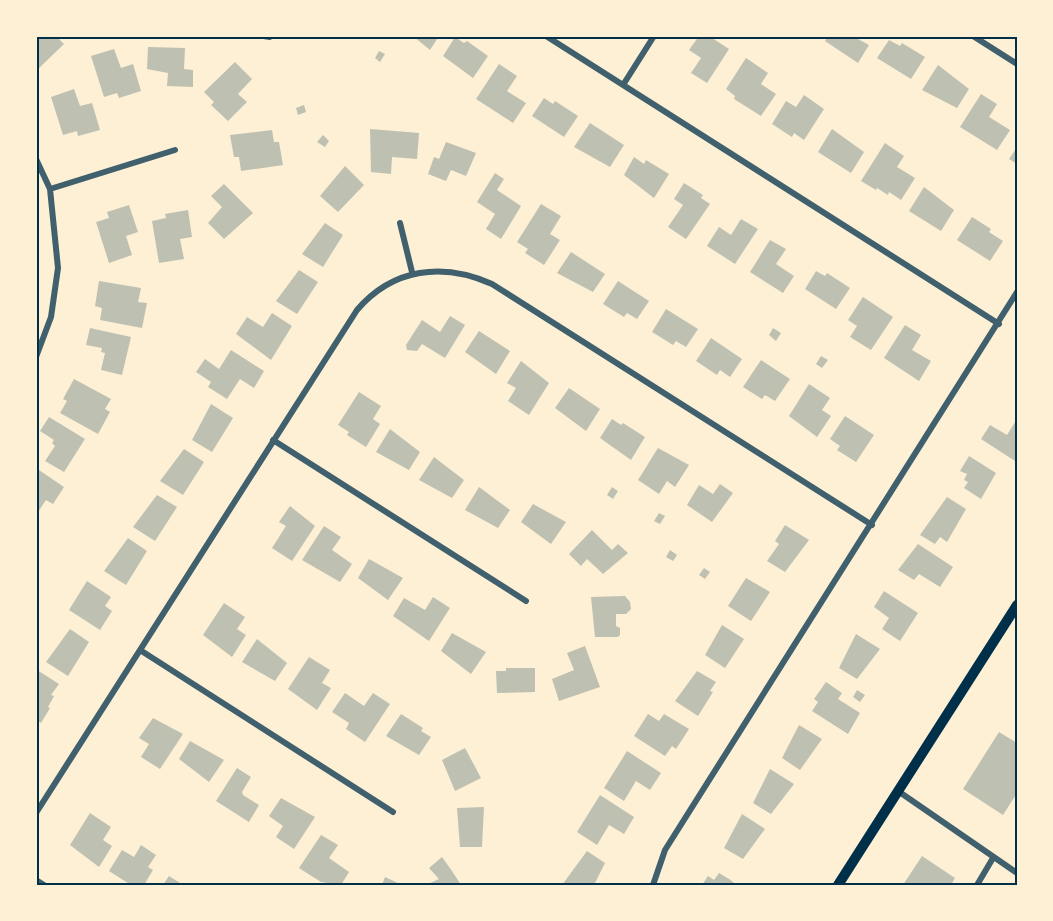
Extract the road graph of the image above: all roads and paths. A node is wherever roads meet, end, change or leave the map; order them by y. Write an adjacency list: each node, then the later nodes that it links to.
1 (257, 36): 5 (lane)
2 (546, 36): 7 (street)
3 (654, 36): 7 (street)
4 (973, 36): 6 (street)
5 (270, 38)
6 (1017, 64)
7 (623, 85): 14 (street)
8 (175, 150): 10 (street)
9 (36, 159): 10 (street)
10 (50, 189): 15 (street)
11 (400, 223): 12 (street)
12 (412, 272): 16 (street); 17 (street)
13 (1017, 292): 14 (street)
14 (999, 324): 17 (street)
15 (36, 357)
16 (273, 440): 18 (street); 20 (street)
17 (872, 525): 28 (street)
18 (526, 601)
19 (1017, 605): 21 (main road)
20 (140, 650): 22 (street); 23 (street)
21 (898, 791): 24 (street); 29 (main road)
22 (393, 812)
23 (36, 813)
24 (993, 858): 25 (street); 30 (street)
25 (1017, 873)
26 (36, 880): 27 (street)
27 (44, 885)
28 (653, 885)
29 (838, 885)
30 (977, 885)

